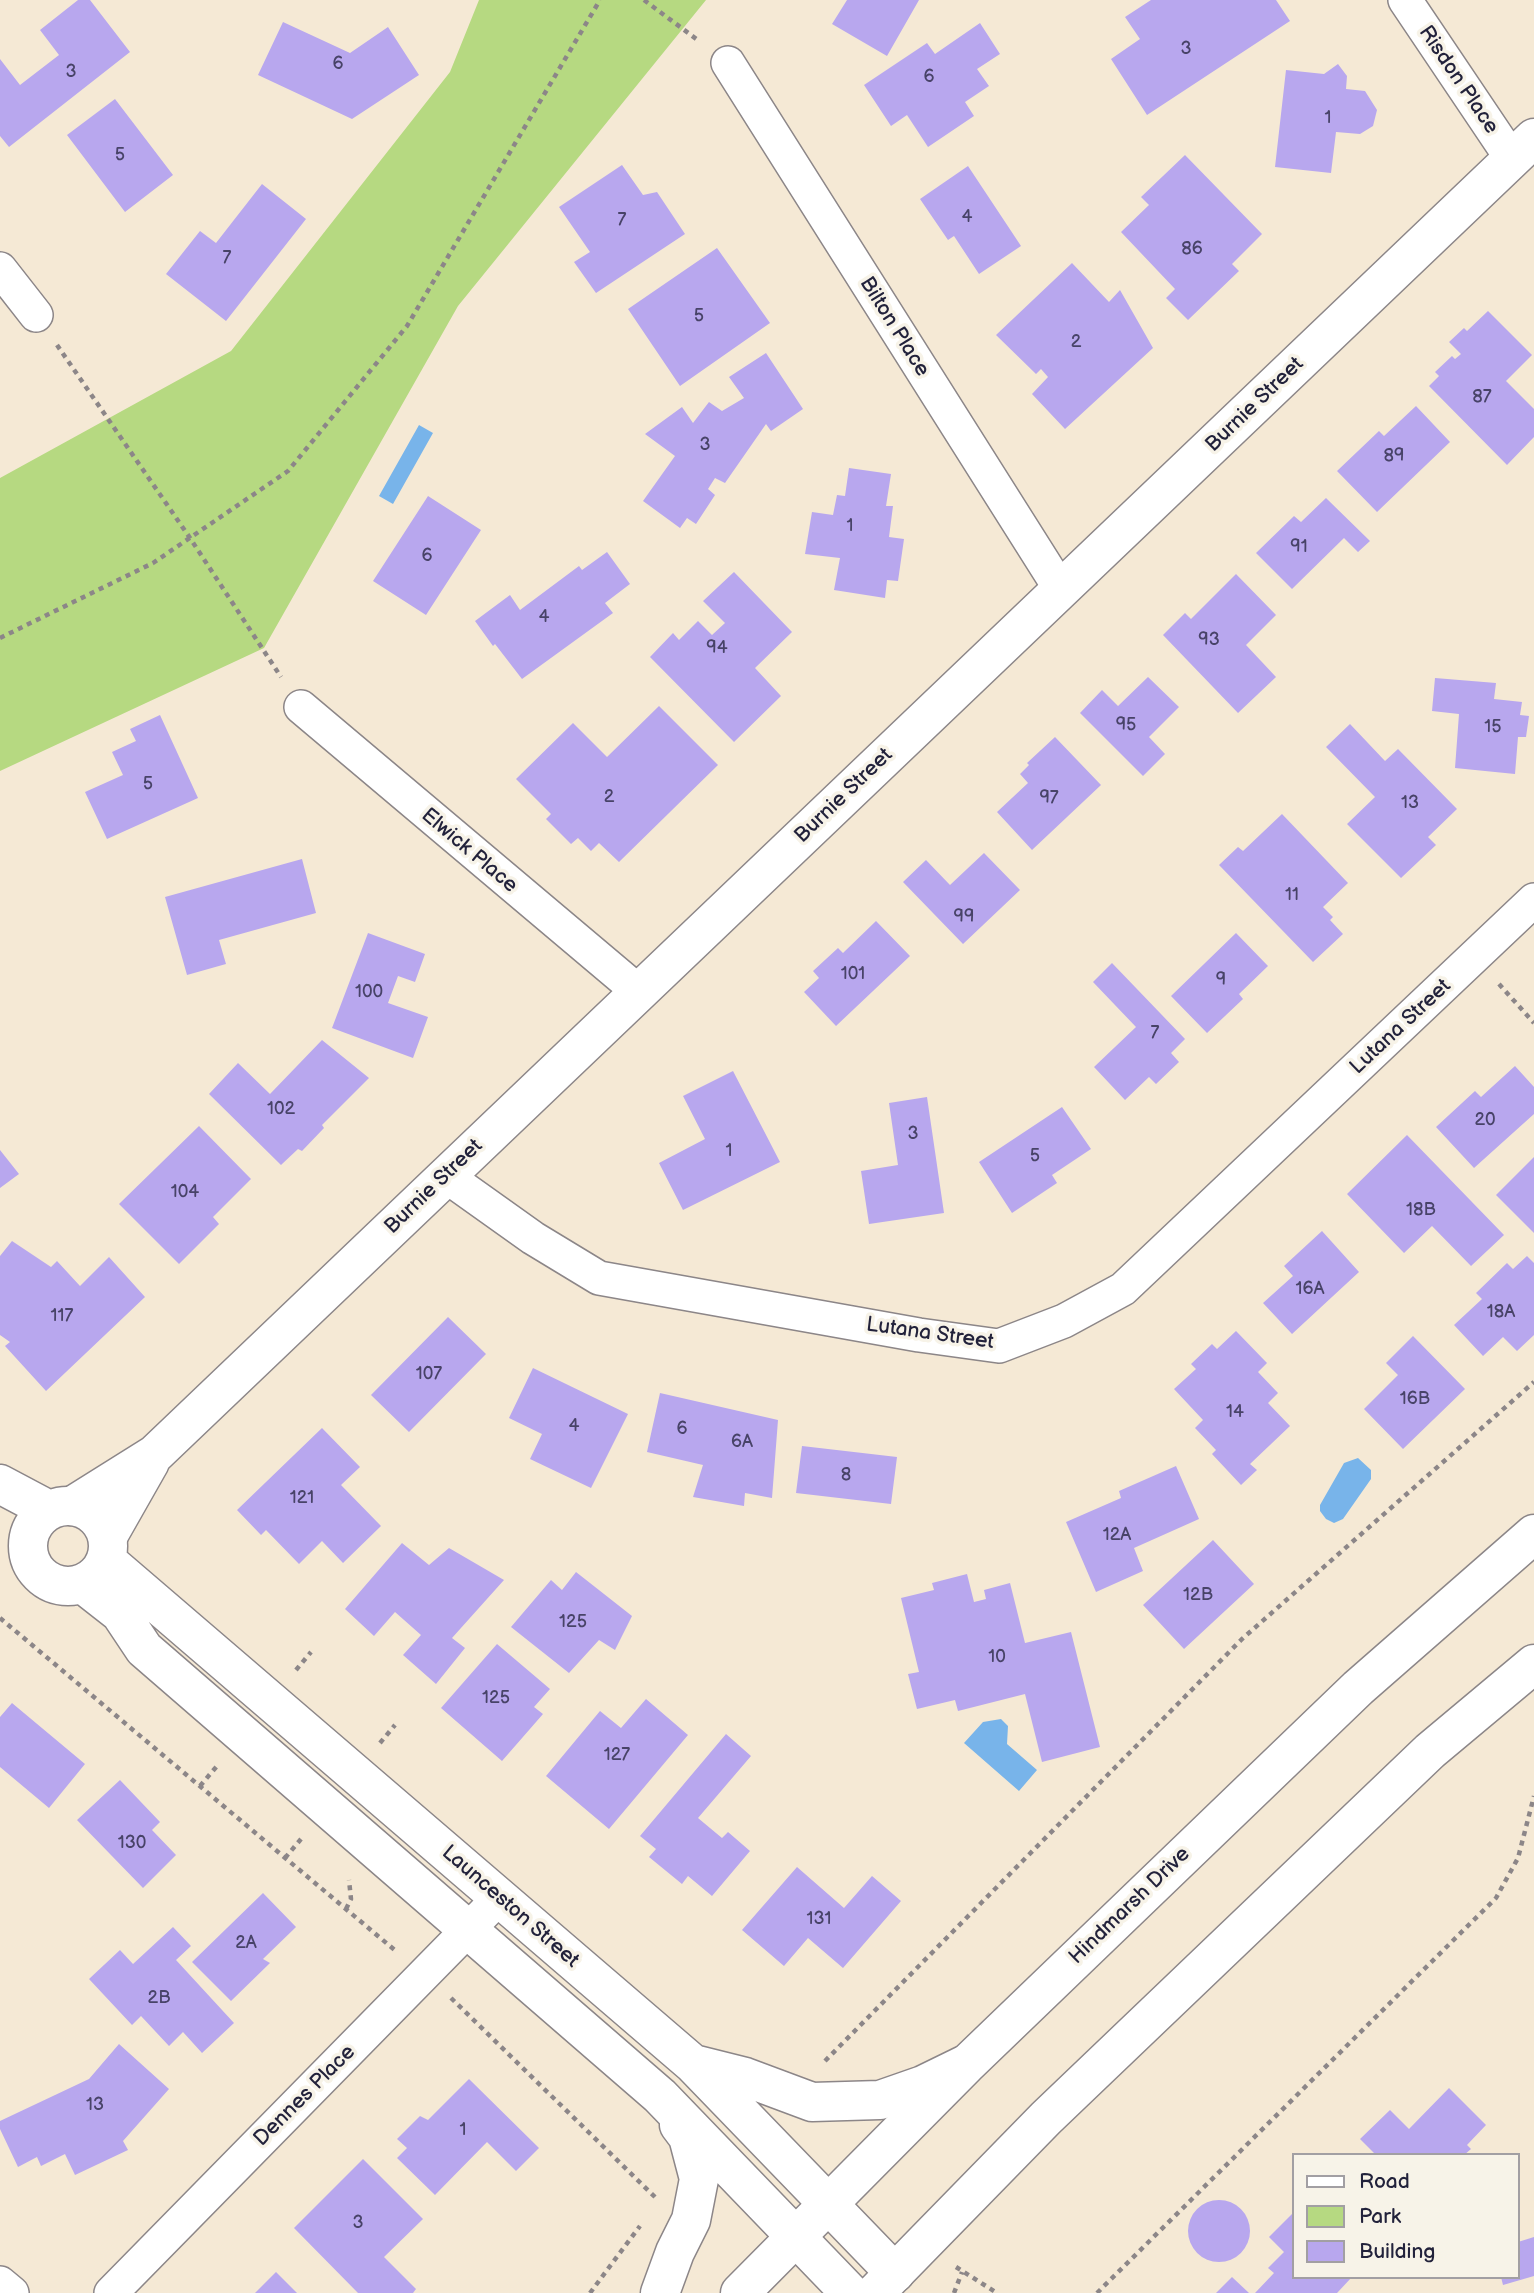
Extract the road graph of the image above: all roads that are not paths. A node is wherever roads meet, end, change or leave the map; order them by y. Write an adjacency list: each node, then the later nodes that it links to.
1 (1405, 0): 3 (street, Risdon Place)
2 (728, 63): 6 (street, Bilton Place)
3 (1523, 149): 6 (main road, Burnie Street)
4 (0, 269): 5 (street)
5 (36, 315)
6 (1061, 590): 9 (main road, Burnie Street)
7 (301, 707): 9 (street, Elwick Place)
8 (1534, 900): 10 (street, Lutana Street)
9 (639, 992): 10 (main road, Burnie Street)
10 (446, 1176): 11 (main road, Burnie Street)
11 (155, 1454): 13 (main road, Burnie Street); 16 (main road, Burnie Street)
12 (0, 1484): 13 (main road)
13 (60, 1508): 15 (main road); 16 (main road)
14 (1534, 1534): 21 (main road, Hindmarsh Drive)
15 (14, 1542): 16 (main road)
16 (99, 1560): 18 (main road, Launceston Street); 19 (main road)
17 (1534, 1664): 26 (main road)
18 (499, 1898): 19 (street, Dennes Place); 20 (main road, Launceston Street)
19 (468, 1930): 22 (main road); 28 (street, Dennes Place)
20 (693, 2064): 21 (main road); 23 (main road, Launceston Street)
21 (966, 2065): 23 (main road, Hindmarsh Drive)
22 (660, 2096): 24 (main road); 29 (main road)
23 (828, 2204): 24 (main road, Hindmarsh Drive); 26 (main road, Launceston Street)
24 (796, 2236): 30 (main road, Hindmarsh Drive); 31 (main road)
25 (0, 2283): 27 (street)
26 (885, 2283)
27 (12, 2293)
28 (111, 2293)
29 (660, 2293)
30 (740, 2293)
31 (850, 2293)

